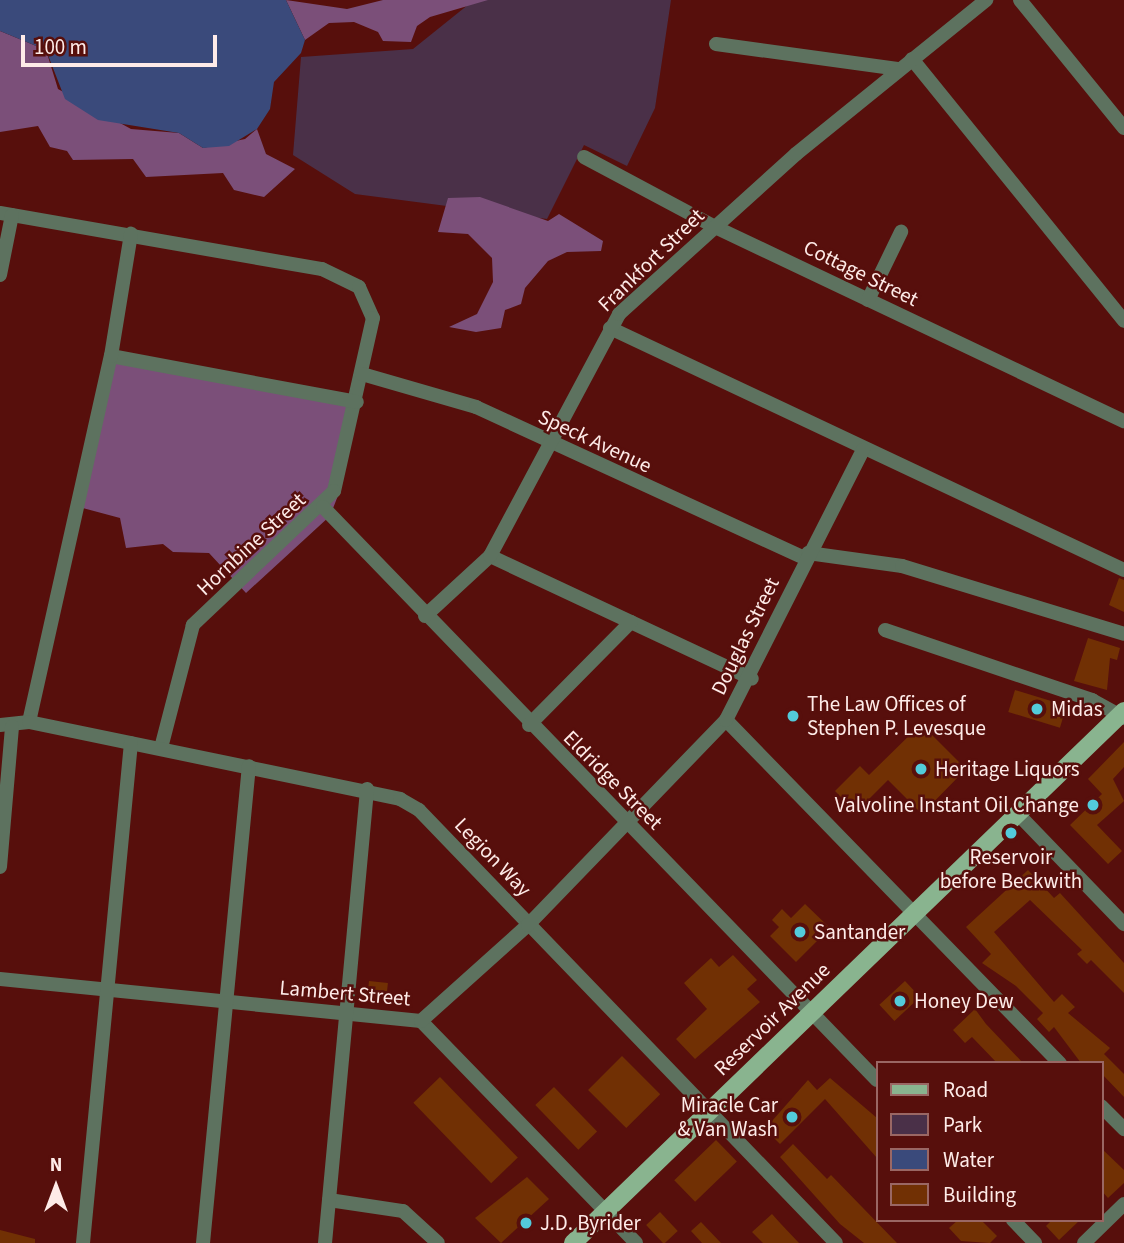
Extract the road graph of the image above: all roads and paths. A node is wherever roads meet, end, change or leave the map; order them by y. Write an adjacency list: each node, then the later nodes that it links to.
1 (986, 0): 4 (street, Frankfort Street)
2 (1020, 0): 6 (street)
3 (716, 44): 5 (street)
4 (912, 59): 5 (street, Frankfort Street); 14 (street)
5 (899, 69): 9 (street, Frankfort Street)
6 (1124, 128)
7 (584, 157): 9 (street, Cottage Street)
8 (6, 214): 11 (street, Hornbine Street); 12 (street)
9 (715, 227): 13 (street, Cottage Street); 15 (street, Frankfort Street)
10 (901, 233): 13 (street)
11 (131, 234): 16 (street); 17 (street, Hornbine Street)
12 (0, 275)
13 (868, 300): 19 (street, Cottage Street)
14 (1124, 321)
15 (610, 328): 20 (street, Frankfort Street); 21 (street)
16 (111, 356): 18 (street); 33 (street)
17 (362, 374): 18 (street, Hornbine Street); 20 (street, Speck Avenue)
18 (357, 402): 22 (street, Hornbine Street)
19 (1124, 421)
20 (549, 443): 23 (street, Frankfort Street); 24 (street, Speck Avenue)
21 (863, 450): 24 (street, Douglas Street); 25 (street)
22 (323, 507): 26 (street, Eldridge Street); 37 (street, Hornbine Street)
23 (490, 556): 26 (street, Frankfort Street); 27 (street)
24 (807, 556): 29 (street, Speck Avenue); 30 (street, Douglas Street)
25 (1124, 570)
26 (425, 616): 35 (street, Eldridge Street)
27 (631, 622): 30 (street); 35 (street)
28 (885, 630): 31 (street)
29 (1124, 634)
30 (752, 679): 32 (street, Douglas Street)
31 (1123, 714): 40 (main road, Reservoir Avenue)
32 (726, 720): 41 (street, Douglas Street); 43 (street)
33 (29, 722): 34 (street, Legion Way); 36 (street, Legion Way)
34 (6, 726): 42 (street)
35 (529, 726): 41 (street, Eldridge Street)
36 (131, 743): 37 (street, Legion Way); 47 (street)
37 (161, 748): 38 (street, Legion Way)
38 (249, 766): 39 (street, Legion Way); 48 (street)
39 (368, 789): 45 (street, Legion Way); 50 (street)
40 (1018, 814): 43 (main road, Reservoir Avenue); 44 (street)
41 (627, 823): 45 (street, Douglas Street); 49 (street, Eldridge Street)
42 (0, 867)
43 (915, 913): 49 (main road, Reservoir Avenue); 52 (street)
44 (1124, 924)
45 (528, 925): 51 (street, Douglas Street); 55 (street, Legion Way)
46 (0, 979): 47 (street, Lambert Street)
47 (108, 991): 48 (street, Lambert Street); 61 (street)
48 (226, 1003): 50 (street, Lambert Street); 62 (street)
49 (812, 1012): 53 (street, Eldridge Street); 55 (main road, Reservoir Avenue)
50 (346, 1015): 51 (street, Lambert Street); 57 (street)
51 (421, 1021): 59 (street, Lambert Street)
52 (1058, 1061)
53 (876, 1079)
54 (1103, 1108): 56 (street)
55 (709, 1112): 59 (main road, Reservoir Avenue); 67 (street, Legion Way)
56 (1124, 1129)
57 (329, 1200): 63 (street); 64 (street)
58 (1124, 1204): 69 (street)
59 (606, 1212): 65 (main road, Reservoir Avenue); 66 (street, Lambert Street)
60 (1015, 1222): 68 (street)
61 (83, 1243)
62 (204, 1243)
63 (325, 1243)
64 (438, 1243)
65 (573, 1243)
66 (636, 1243)
67 (836, 1243)
68 (1035, 1243)
69 (1084, 1243)

